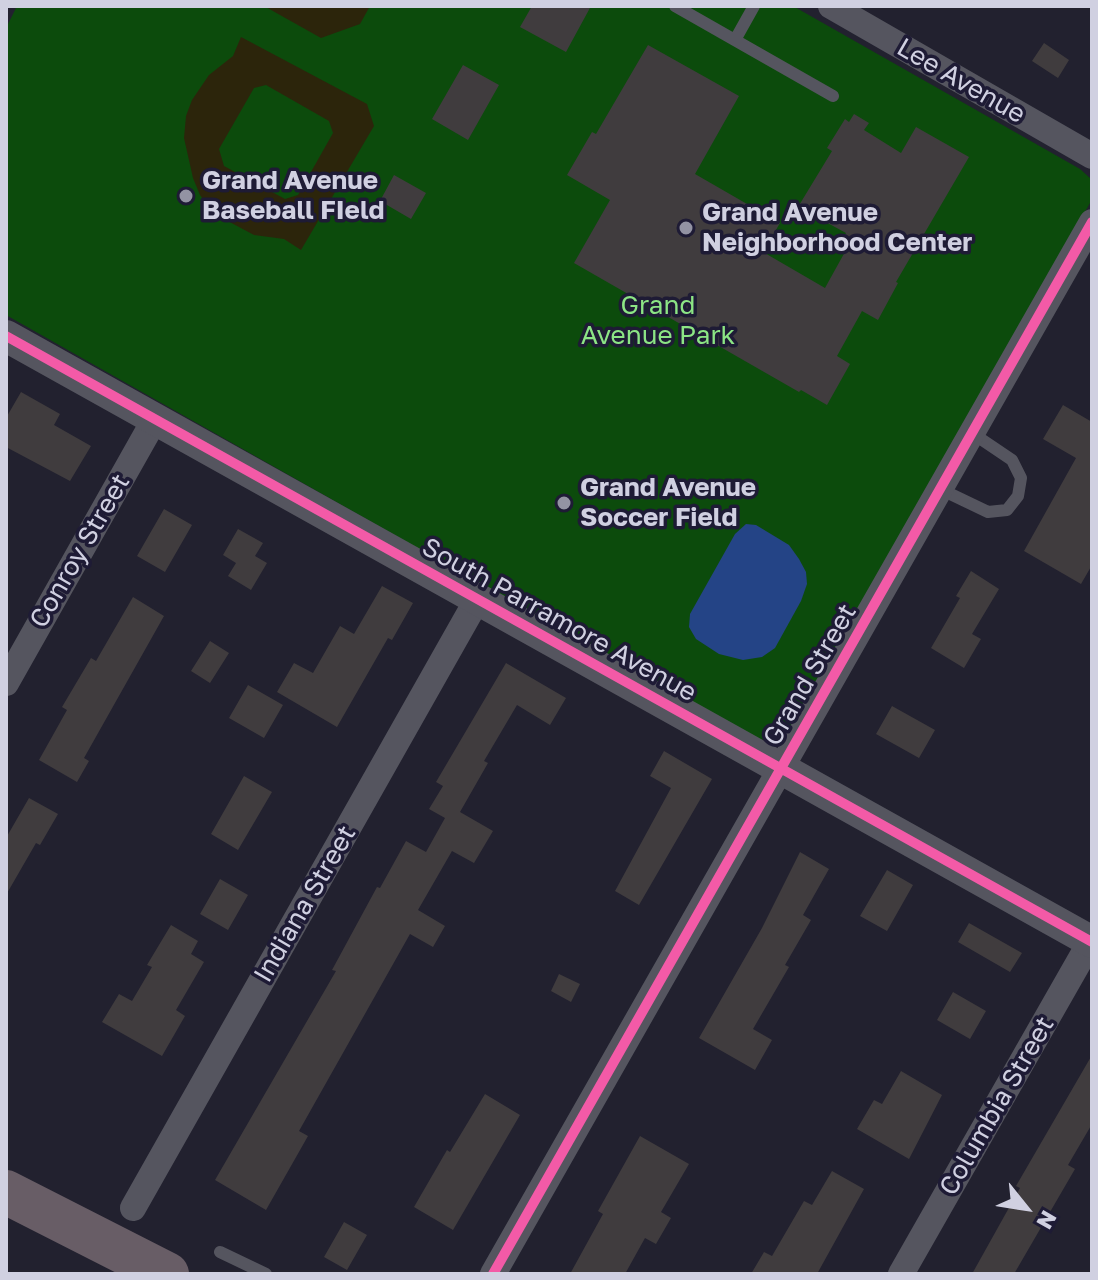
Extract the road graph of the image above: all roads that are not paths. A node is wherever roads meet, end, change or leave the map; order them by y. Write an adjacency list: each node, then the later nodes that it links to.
1 (675, 6): 4 (lane)
2 (754, 6): 4 (lane)
3 (831, 6): 6 (street, Lee Avenue)
4 (735, 40): 5 (lane)
5 (833, 96)
6 (1092, 156)
7 (1092, 222): 10 (street, Grand Street)
8 (6, 336): 9 (street, South Parramore Avenue)
9 (155, 419): 12 (street, South Parramore Avenue); 13 (street, Conroy Street)
10 (972, 433): 11 (street, Grand Street); 11 (lane)
11 (940, 489): 14 (street, Grand Street)
12 (477, 600): 14 (street, South Parramore Avenue); 17 (street, Indiana Street)
13 (6, 683)
14 (782, 769): 15 (street, South Parramore Avenue); 23 (street, Grand Street)
15 (1092, 941): 24 (street, Columbia Street)
16 (6, 1192): 21 (highway)
17 (133, 1208)
18 (6, 1215): 20 (highway)
19 (220, 1252): 22 (lane)
20 (107, 1274)
21 (167, 1274)
22 (266, 1274)
23 (493, 1274)
24 (901, 1274)

